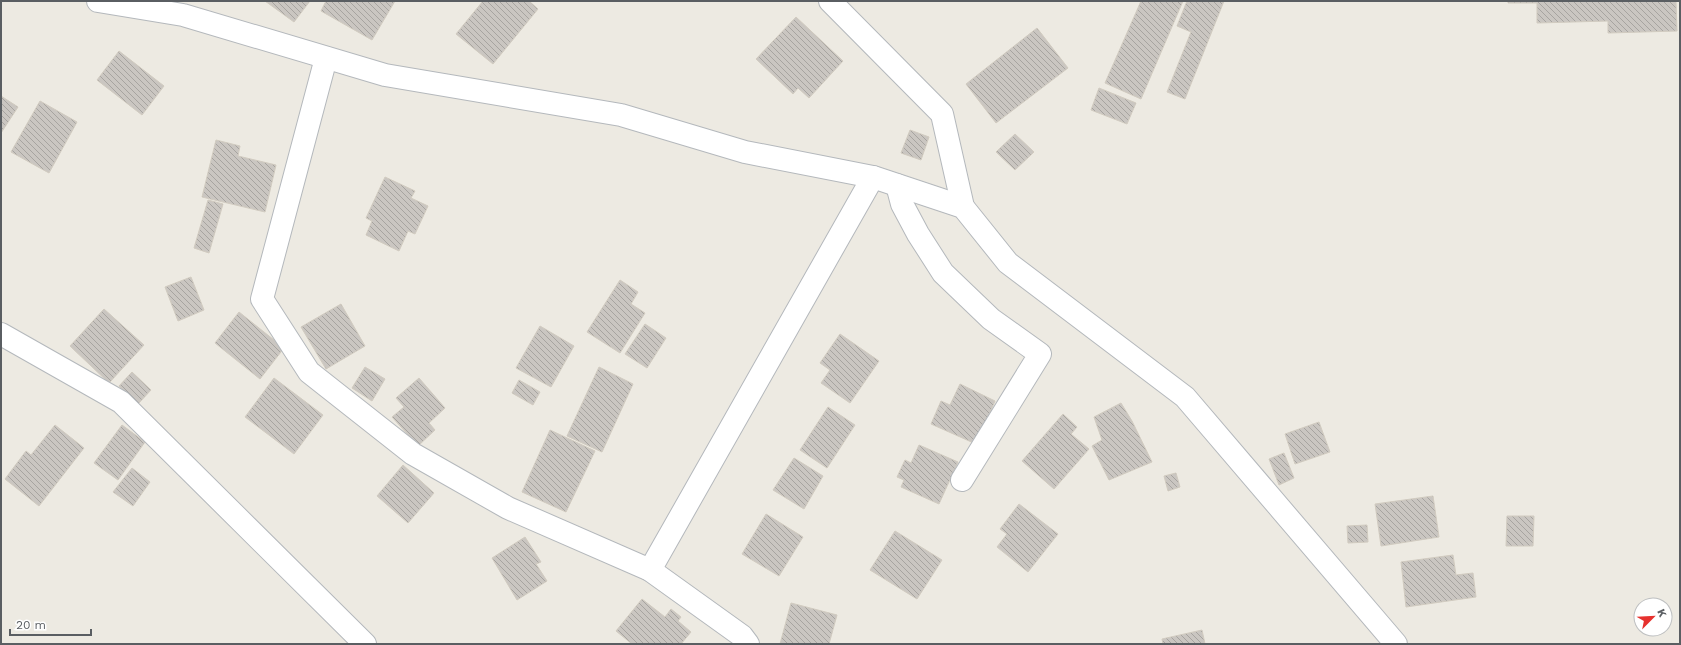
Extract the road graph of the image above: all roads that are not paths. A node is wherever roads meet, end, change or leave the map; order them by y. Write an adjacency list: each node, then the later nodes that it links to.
1 (98, 1): 3 (street)
2 (830, 1): 6 (street)
3 (326, 58): 4 (street); 9 (street)
4 (873, 177): 5 (street); 9 (street)
5 (897, 185): 6 (street); 8 (street)
6 (962, 207): 12 (street)
7 (1, 334): 10 (street)
8 (962, 480)
9 (650, 570): 11 (street)
10 (365, 644)
11 (748, 644)
12 (1396, 644)

